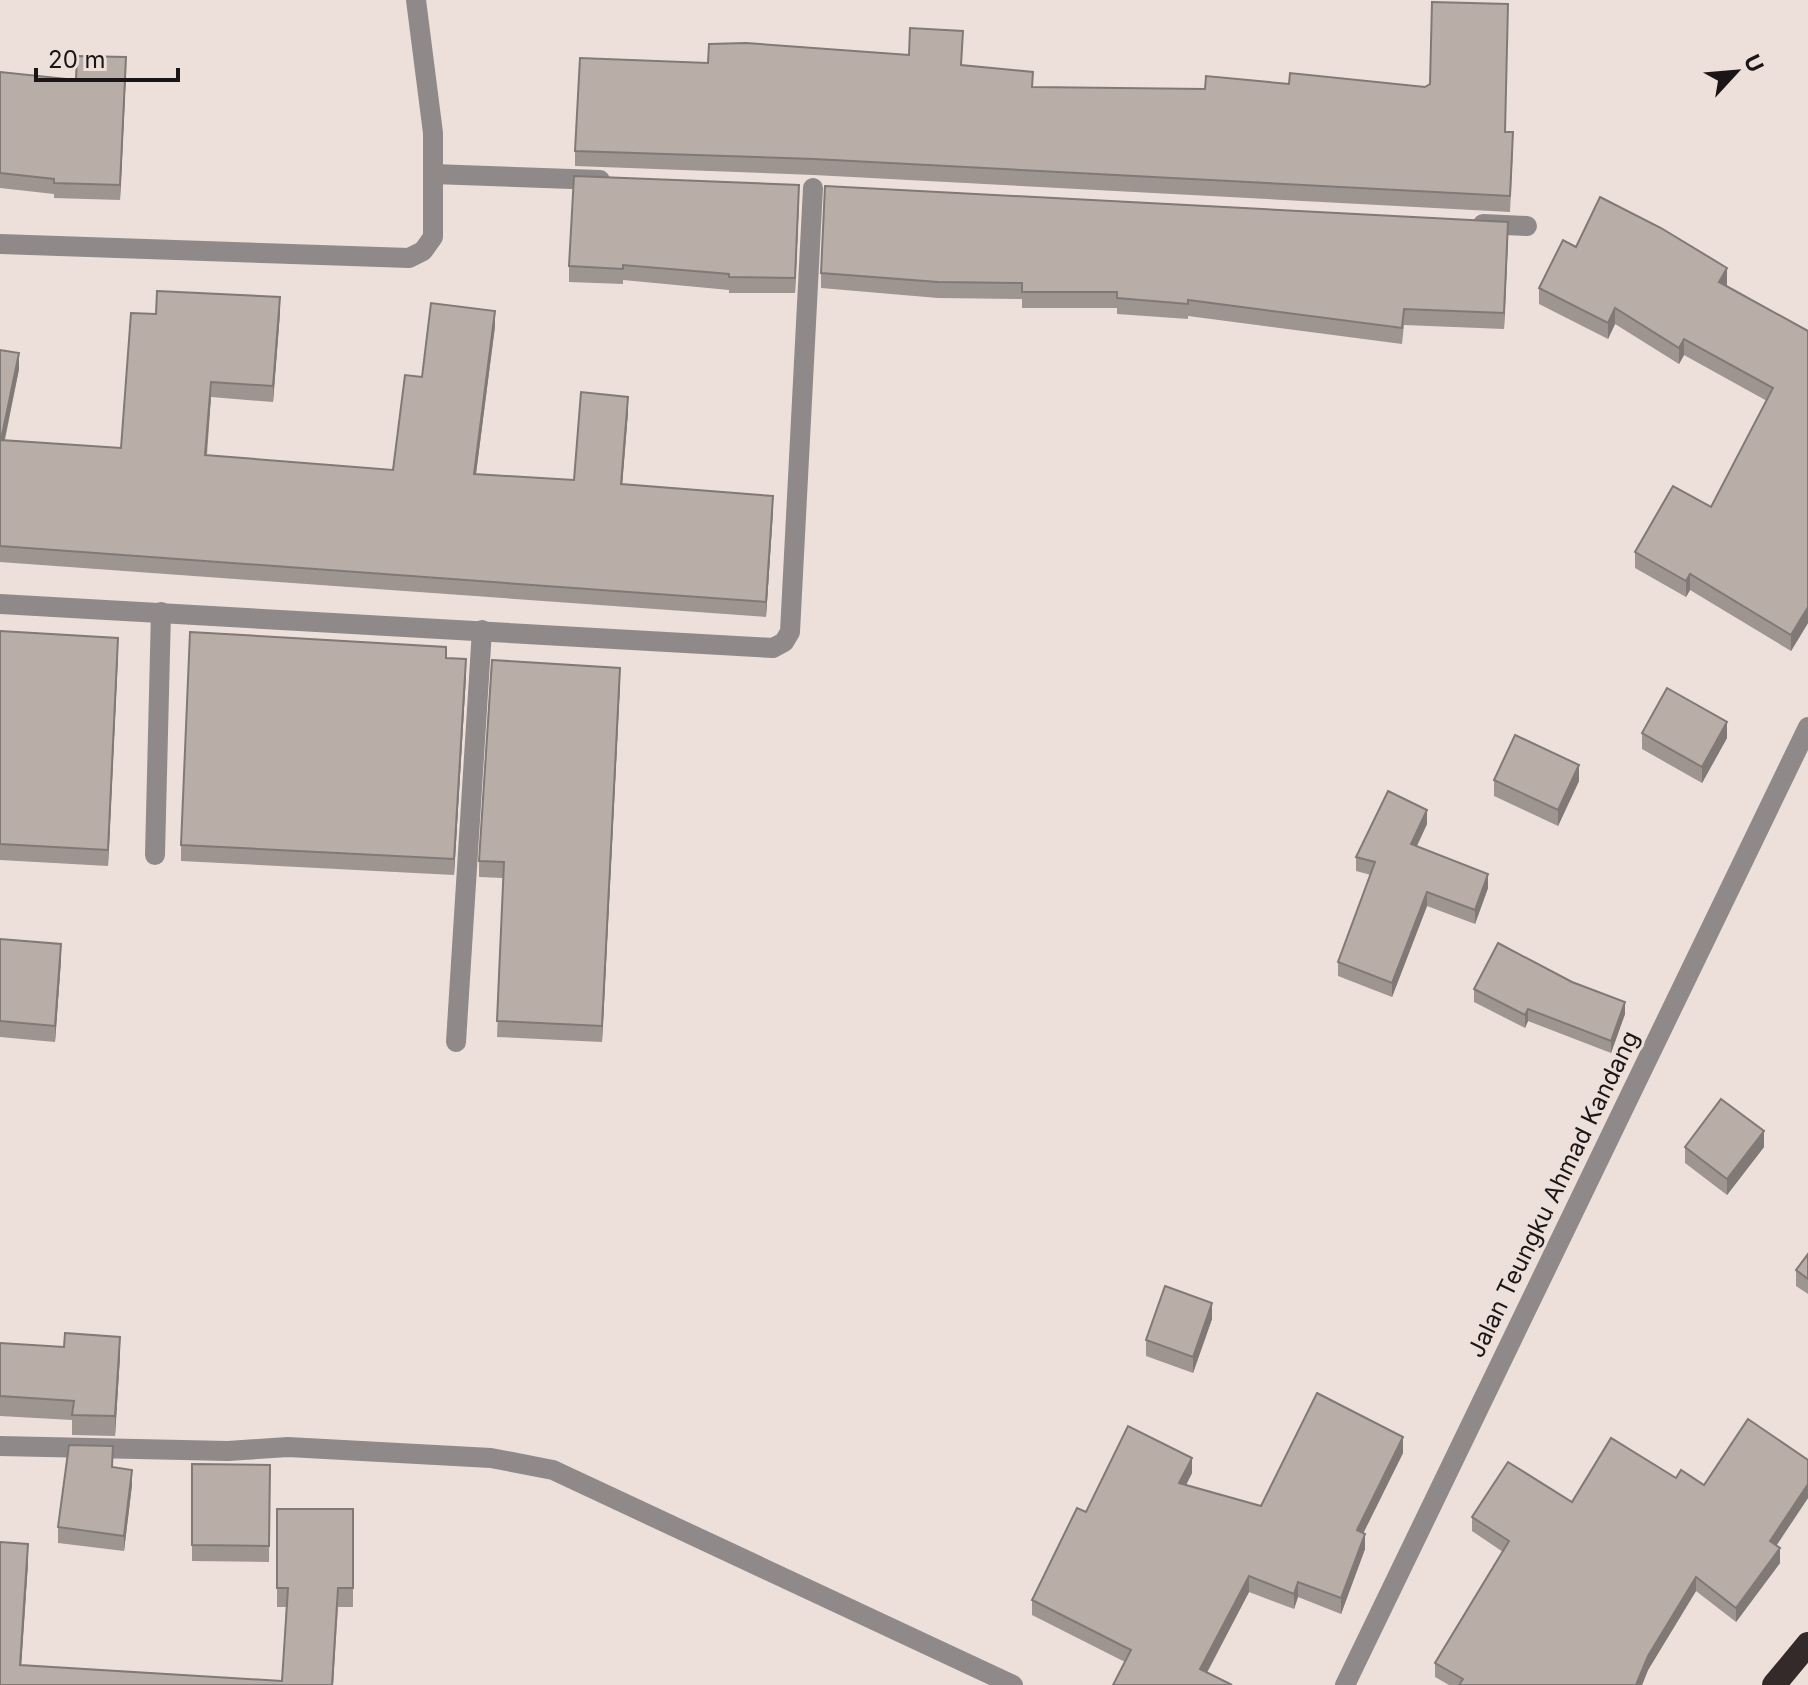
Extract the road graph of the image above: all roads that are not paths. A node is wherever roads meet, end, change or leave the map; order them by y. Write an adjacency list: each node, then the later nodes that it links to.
1 (416, 0): 2 (street)
2 (433, 174): 3 (street); 7 (street)
3 (623, 181)
4 (813, 188): 10 (street)
5 (1463, 223): 6 (street)
6 (1527, 226)
7 (0, 244)
8 (0, 604): 9 (street)
9 (161, 612): 10 (street); 12 (street)
10 (482, 630): 13 (street)
11 (1808, 727): 17 (street, Jalan Teungku Ahmad Kandang)
12 (155, 855)
13 (456, 1042)
14 (0, 1446): 16 (street)
15 (1808, 1644): 18 (highway)
16 (1013, 1685)
17 (1345, 1685)
18 (1774, 1685)

